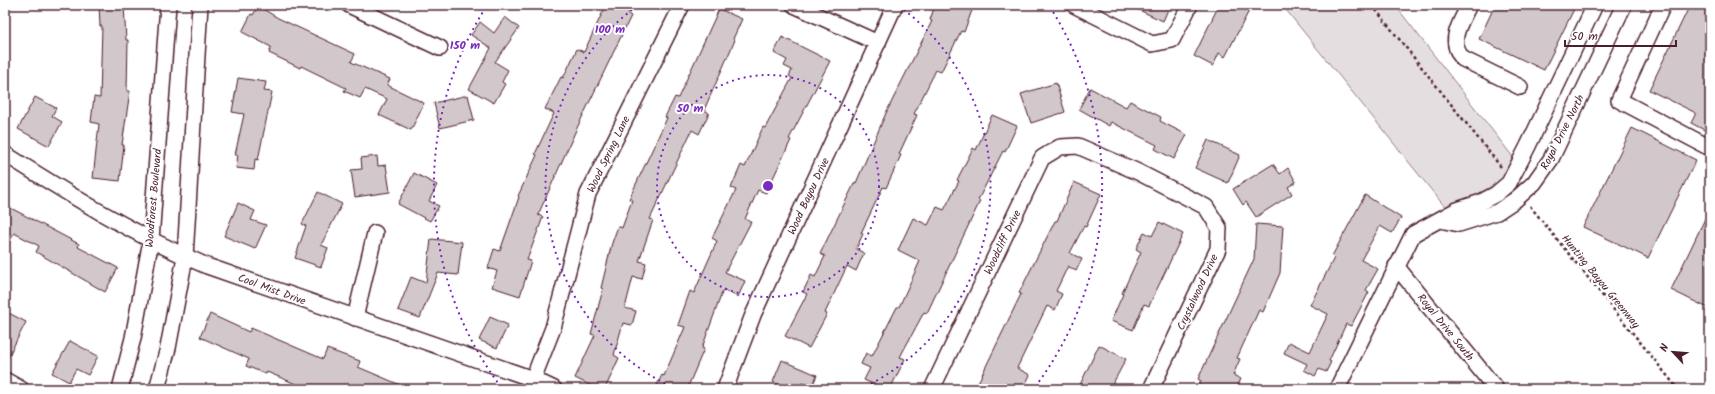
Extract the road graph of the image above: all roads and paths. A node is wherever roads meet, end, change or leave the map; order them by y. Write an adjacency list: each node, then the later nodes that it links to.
1 (168, 5): 24 (street, Woodforest Boulevard)
2 (200, 5): 25 (street)
3 (349, 5): 15 (street)
4 (682, 5): 28 (street, Wood Spring Lane)
5 (794, 5): 14 (street)
6 (895, 5): 14 (street, Wood Bayou Drive)
7 (1074, 5): 8 (street)
8 (1190, 5)
9 (1372, 5): 20 (path)
10 (1469, 5): 16 (street)
11 (1595, 5): 13 (street); 22 (street)
12 (1663, 5): 17 (street)
13 (1621, 11): 22 (street, Royal Drive North)
14 (878, 44): 34 (street, Wood Bayou Drive)
15 (440, 48)
16 (1520, 87)
17 (1710, 148)
18 (5, 154): 24 (street, Cool Mist Drive)
19 (1106, 158): 35 (street, Woodcliff Drive); 36 (street, Crystalwood Drive)
20 (1504, 171)
21 (1527, 202): 39 (path, Hunting Bayou Greenway)
22 (1440, 220): 26 (street)
23 (375, 233): 27 (street)
24 (151, 240): 25 (street, Cool Mist Drive); 31 (street, Woodforest Boulevard)
25 (185, 257): 27 (street, Cool Mist Drive); 32 (street)
26 (1396, 266): 37 (street); 38 (street, Royal Drive South)
27 (355, 318): 28 (street, Cool Mist Drive)
28 (533, 379): 33 (street, Cool Mist Drive)
29 (5, 380): 30 (street)
30 (21, 389)
31 (120, 389)
32 (157, 389)
33 (554, 389)
34 (726, 389)
35 (932, 389)
36 (1151, 389)
37 (1337, 389)
38 (1496, 389)
39 (1678, 389)

